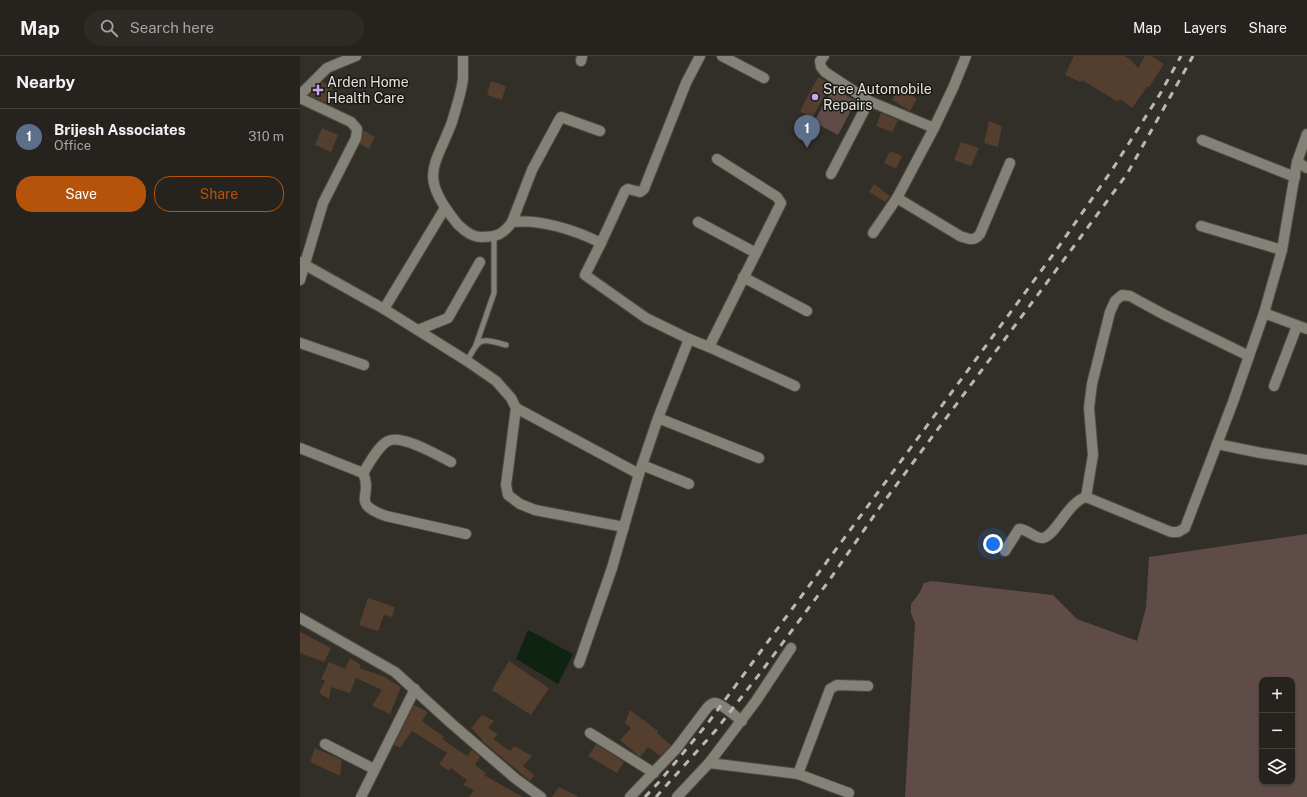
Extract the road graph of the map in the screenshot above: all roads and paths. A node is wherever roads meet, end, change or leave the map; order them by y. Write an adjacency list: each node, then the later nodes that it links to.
1 (356, 56): 8 (street)
2 (463, 56): 21 (street)
3 (700, 56): 27 (street)
4 (722, 56): 7 (street)
5 (824, 56): 9 (street)
6 (966, 56): 10 (street)
7 (764, 78)
8 (300, 96): 31 (street)
9 (869, 101): 10 (street); 18 (street)
10 (934, 128): 20 (street)
11 (600, 131): 22 (street)
12 (1307, 134): 15 (street)
13 (1202, 140): 19 (street)
14 (717, 159): 29 (street)
15 (1297, 162): 17 (street); 19 (street)
16 (1010, 163): 20 (street)
17 (1307, 168)
18 (832, 174)
19 (1295, 177): 28 (street)
20 (897, 198): 25 (street)
21 (445, 208): 26 (street); 34 (street)
22 (512, 222): 26 (street); 27 (street)
23 (698, 222): 29 (street)
24 (1201, 226): 28 (street)
25 (873, 233)
26 (494, 237): 42 (lane)
27 (601, 243): 40 (street)
28 (1282, 250): 36 (street)
29 (756, 253): 32 (street)
30 (480, 262): 38 (street)
31 (303, 263): 33 (street); 34 (street)
32 (743, 277): 35 (street); 44 (street)
33 (300, 280)
34 (384, 309): 38 (street)
35 (807, 311)
36 (1264, 313): 37 (street); 45 (street)
37 (1297, 326): 39 (street); 49 (street)
38 (418, 330): 46 (street)
39 (1307, 330)
40 (689, 339): 44 (street); 51 (street)
41 (300, 342): 47 (street)
42 (476, 345): 43 (lane); 46 (lane)
43 (506, 345)
44 (709, 347): 48 (street)
45 (1249, 356): 52 (street); 60 (street)
46 (467, 361): 50 (street)
47 (364, 364)
48 (794, 386)
49 (1274, 386)
50 (516, 408): 57 (street); 61 (street)
51 (658, 418): 54 (street); 57 (street)
52 (1217, 444): 55 (street); 60 (street)
53 (300, 448): 58 (street)
54 (759, 458)
55 (1307, 460)
56 (451, 462): 58 (street)
57 (641, 469): 59 (street); 61 (street)
58 (363, 473): 62 (street)
59 (689, 484)
60 (1086, 496): 63 (street)
61 (624, 527): 66 (street)
62 (466, 534)
63 (1005, 551)
64 (300, 618): 68 (street)
65 (791, 648): 69 (street)
66 (579, 663)
67 (868, 686): 75 (street)
68 (415, 689): 73 (street); 78 (street)
69 (742, 721): 72 (street); 74 (street)
70 (590, 733): 74 (street)
71 (325, 744): 73 (street)
72 (709, 763): 75 (street); 80 (street)
73 (374, 770): 77 (street)
74 (654, 773): 79 (street)
75 (798, 774): 76 (street)
76 (849, 793)
77 (361, 797)
78 (541, 797)
79 (630, 797)
80 (677, 797)

